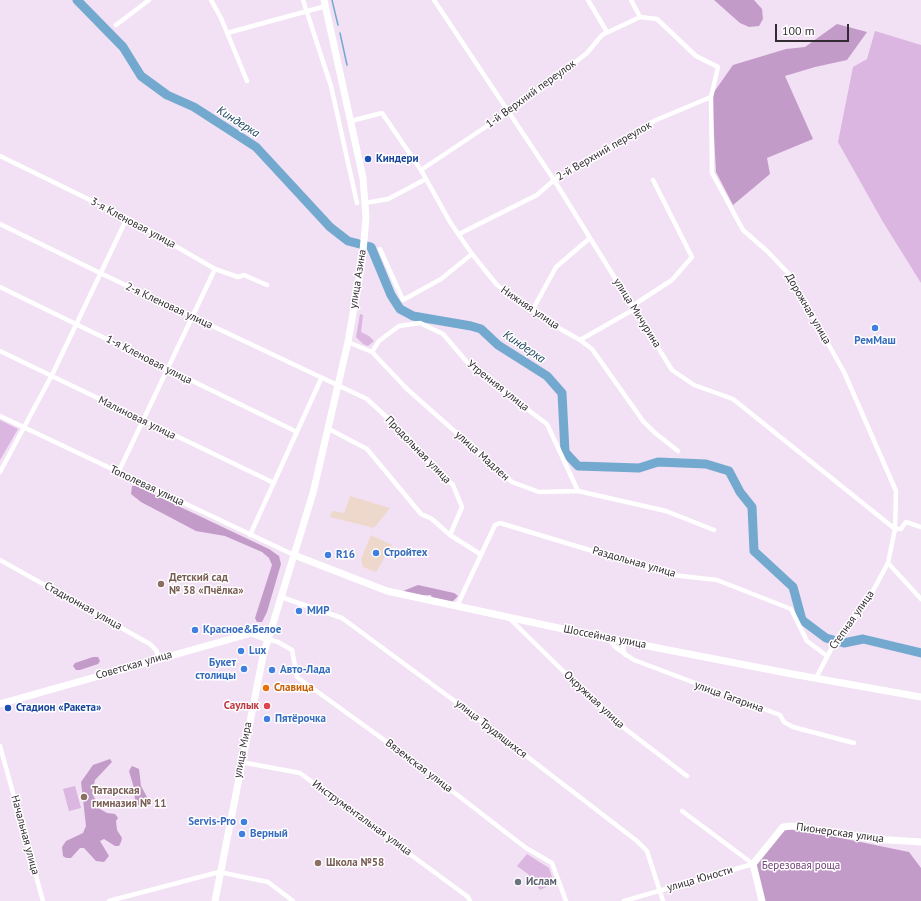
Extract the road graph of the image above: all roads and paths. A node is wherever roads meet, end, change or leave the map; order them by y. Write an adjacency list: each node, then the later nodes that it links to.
1 (149, 0): 10 (street)
2 (211, 0): 12 (street)
3 (303, 0): 8 (street)
4 (434, 0): 15 (street, улица Мичурина)
5 (588, 0): 11 (street)
6 (632, 0): 9 (street)
7 (325, 3): 8 (street); 16 (street, улица Азина)
8 (306, 11): 12 (street); 22 (street)
9 (640, 17): 11 (street, 1-й Верхний переулок); 14 (street, Дорожная улица)
10 (116, 25)
11 (607, 32): 15 (street, 1-й Верхний переулок)
12 (227, 33): 13 (street)
13 (247, 81)
14 (711, 97): 20 (street, 2-й Верхний переулок); 57 (street, Дорожная улица)
15 (508, 112): 18 (street, 1-й Верхний переулок); 20 (street, улица Мичурина)
16 (350, 121): 18 (street, Нижняя улица); 23 (street, улица Азина)
17 (0, 156): 24 (street, 3-я Кленовая улица)
18 (420, 170): 19 (street, Нижняя улица)
19 (426, 179): 23 (street); 26 (street, Нижняя улица)
20 (554, 180): 26 (street, 2-й Верхний переулок); 27 (street, улица Мичурина)
21 (654, 180): 34 (street)
22 (357, 203)
23 (365, 203): 39 (street, улица Азина)
24 (127, 218): 30 (street, 3-я Кленовая улица); 31 (street)
25 (0, 224): 31 (street, 2-я Кленовая улица)
26 (459, 234): 29 (street, Нижняя улица)
27 (590, 238): 34 (street, улица Мичурина); 35 (street)
28 (380, 249): 29 (street)
29 (472, 254): 35 (street, Нижняя улица)
30 (215, 269): 32 (street, 3-я Кленовая улица); 36 (street)
31 (100, 273): 36 (street, 2-я Кленовая улица); 37 (street)
32 (267, 285)
33 (0, 287): 37 (street, 1-я Кленовая улица)
34 (632, 306): 38 (street); 57 (street, улица Мичурина)
35 (532, 311): 38 (street, Нижняя улица)
36 (193, 316): 42 (street); 44 (street, 2-я Кленовая улица)
37 (76, 323): 42 (street, 1-я Кленовая улица); 43 (street)
38 (580, 340): 51 (street, Нижняя улица)
39 (348, 342): 41 (street, улица Мадлен); 45 (street, улица Азина)
40 (0, 351): 43 (street, Малиновая улица)
41 (372, 352): 55 (street, улица Мадлен); 55 (street, Утренняя улица)
42 (167, 370): 47 (street); 50 (street, 1-я Кленовая улица)
43 (52, 375): 47 (street, Малиновая улица); 48 (street)
44 (321, 379): 45 (street, 2-я Кленовая улица); 50 (street)
45 (338, 386): 49 (street, улица Азина); 60 (street, Продольная улица)
46 (0, 416): 48 (street, Тополевая улица)
47 (143, 421): 53 (street); 54 (street, Малиновая улица)
48 (24, 428): 52 (street); 53 (street, Тополевая улица)
49 (329, 429): 60 (street); 62 (street, улица Азина)
50 (297, 432): 54 (street)
51 (678, 451)
52 (0, 472)
53 (118, 473): 59 (street, Тополевая улица)
54 (274, 483): 59 (street)
55 (578, 491): 58 (street, улица Мадлен)
56 (921, 527): 57 (street)
57 (895, 529): 64 (street, Дорожная улица)
58 (714, 530)
59 (250, 535): 62 (street, Тополевая улица)
60 (450, 535): 61 (street)
61 (480, 554): 67 (street, Раздольная улица); 73 (street, Раздольная улица)
62 (294, 555): 65 (street, улица Мира); 67 (street, Шоссейная улица)
63 (0, 560): 74 (street, Стадионная улица)
64 (888, 563): 66 (street); 73 (street, Степная улица)
65 (281, 597): 70 (street, улица Мира); 86 (street, улица Трудящихся)
66 (921, 600)
67 (457, 606): 68 (street, Шоссейная улица)
68 (508, 617): 69 (street, Шоссейная улица); 81 (street, Окружная улица)
69 (609, 638): 71 (street, Шоссейная улица); 72 (street, улица Гагарина)
70 (267, 639): 74 (street, Советская улица); 80 (street, улица Мира); 92 (street, Вяземская улица)
71 (626, 641): 72 (street); 75 (street, Шоссейная улица)
72 (625, 655): 78 (street, улица Гагарина)
73 (827, 656): 75 (street, Степная улица)
74 (159, 658): 77 (street, Советская улица)
75 (816, 678): 76 (street, Шоссейная улица)
76 (921, 697)
77 (0, 704)
78 (854, 743)
79 (0, 746): 87 (street, Начальная улица)
80 (241, 762): 85 (street, улица Мира); 91 (street, Инструментальная улица)
81 (687, 776)
82 (682, 811): 84 (street)
83 (921, 842): 84 (street, Пионерская улица)
84 (753, 864): 86 (street, улица Юности); 95 (street)
85 (219, 872): 88 (street); 89 (street, улица Мира); 90 (street)
86 (660, 891): 93 (street, улица Юности); 94 (street, улица Трудящихся)
87 (43, 901)
88 (110, 901)
89 (214, 901)
90 (293, 901)
91 (470, 901)
92 (566, 901)
93 (624, 901)
94 (663, 901)
95 (762, 901)

